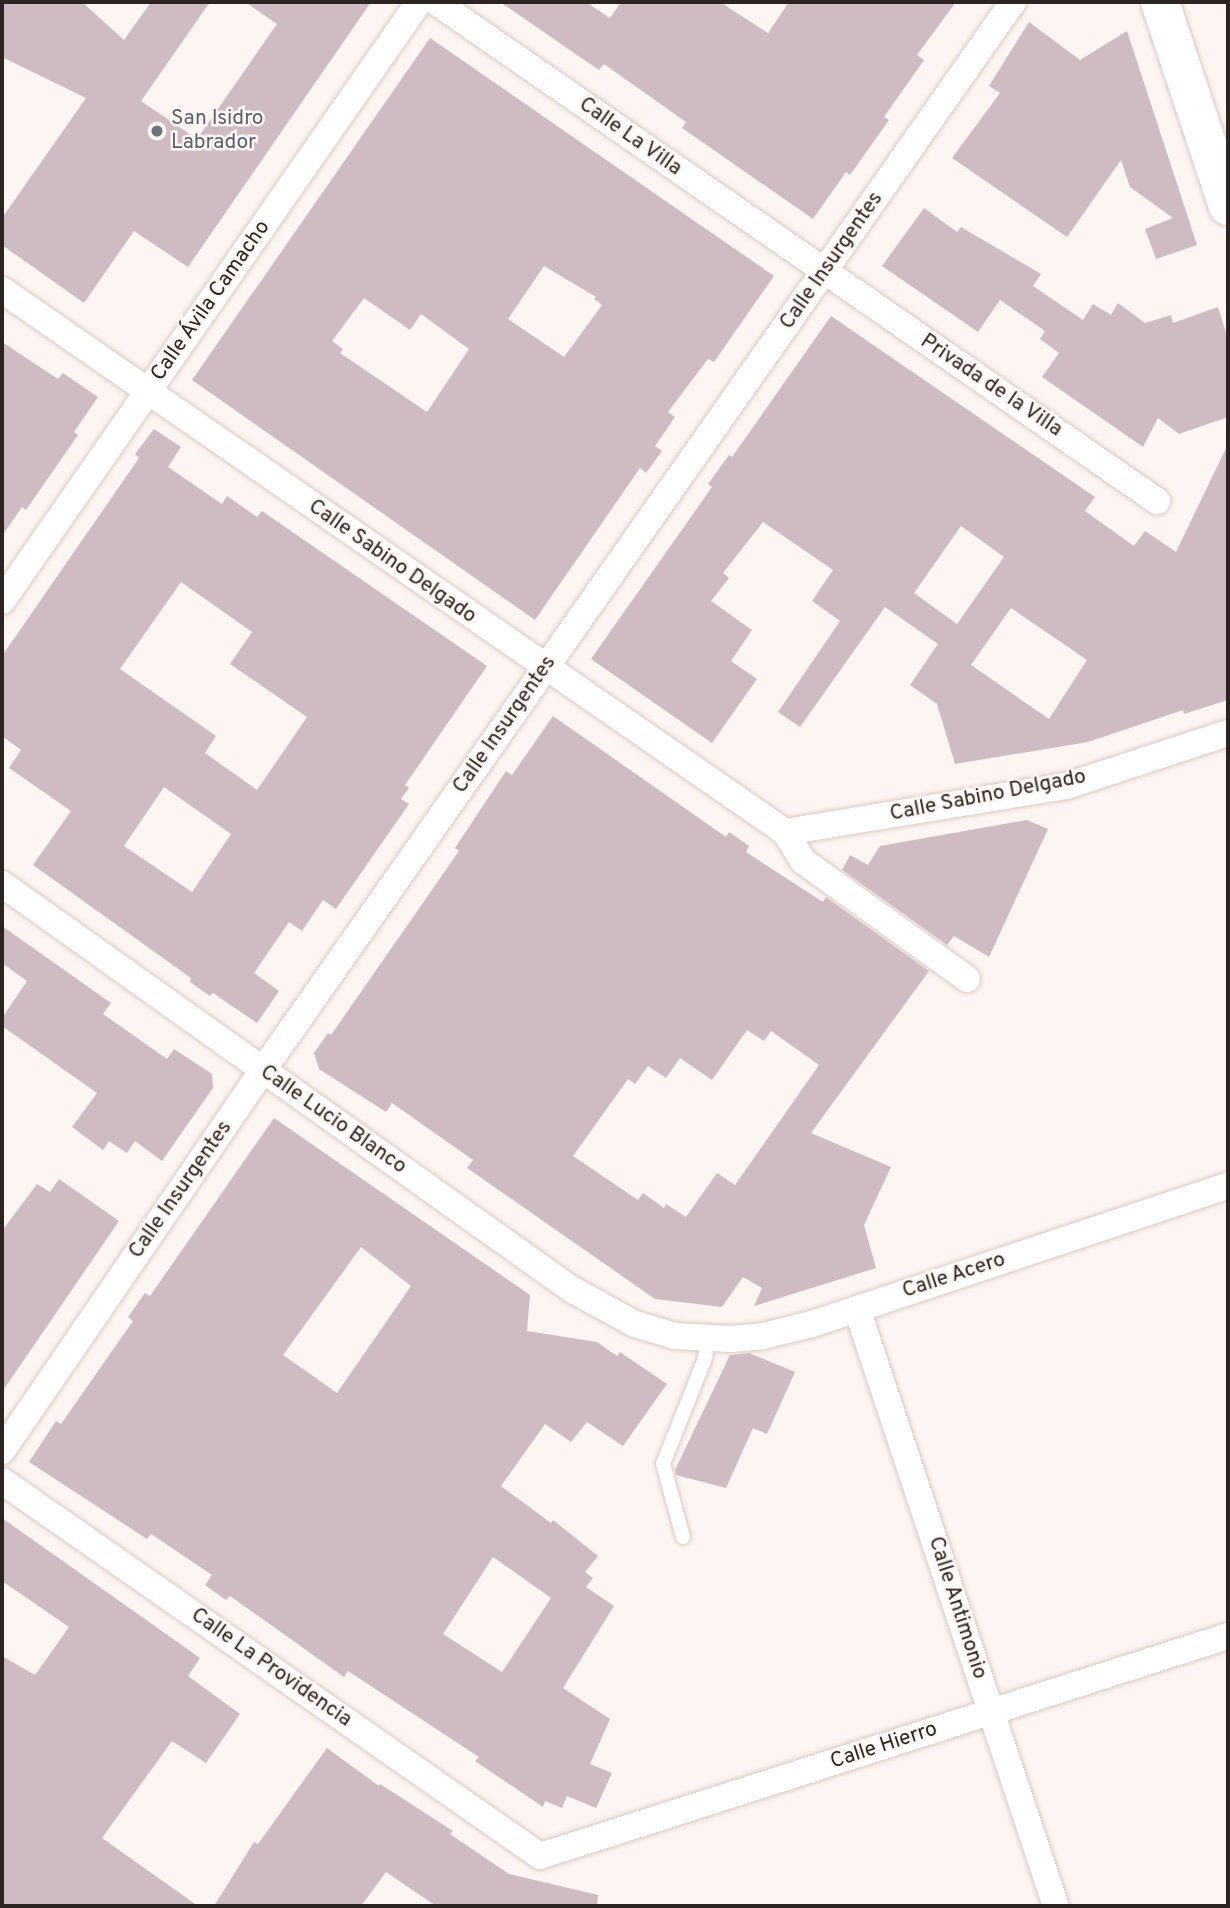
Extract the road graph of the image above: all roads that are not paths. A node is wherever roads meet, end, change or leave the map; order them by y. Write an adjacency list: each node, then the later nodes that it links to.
1 (419, 2): 8 (street, Calle Ávila Camacho)
2 (436, 2): 6 (street, Calle La Villa)
3 (1013, 2): 6 (street, Calle Insurgentes)
4 (1160, 2): 5 (main road)
5 (1228, 206)
6 (824, 272): 9 (street, Privada de la Villa); 11 (street, Calle Insurgentes)
7 (2, 290): 8 (street, Calle Sabino Delgado)
8 (148, 392): 10 (street, Calle Ávila Camacho); 11 (street, Calle Sabino Delgado)
9 (1157, 501)
10 (2, 601)
11 (545, 667): 13 (street, Calle Sabino Delgado); 16 (street, Calle Insurgentes)
12 (1228, 733): 13 (street, Calle Sabino Delgado)
13 (785, 832): 15 (street, Calle Sabino Delgado)
14 (2, 884): 16 (street, Calle Lucio Blanco)
15 (967, 979)
16 (263, 1070): 19 (street, Calle Lucio Blanco); 21 (street, Calle Insurgentes)
17 (1228, 1186): 18 (street, Calle Acero)
18 (857, 1309): 20 (street, Calle Acero); 25 (street, Calle Antimonio)
19 (675, 1336): 20 (street, Calle Acero)
20 (709, 1338): 23 (lane)
21 (2, 1451)
22 (2, 1480): 26 (street, Calle La Providencia)
23 (683, 1537)
24 (1228, 1636): 25 (street, Calle Hierro)
25 (992, 1712): 26 (street, Calle Hierro); 27 (street, Calle Antimonio)
26 (540, 1856)
27 (1056, 1906)

